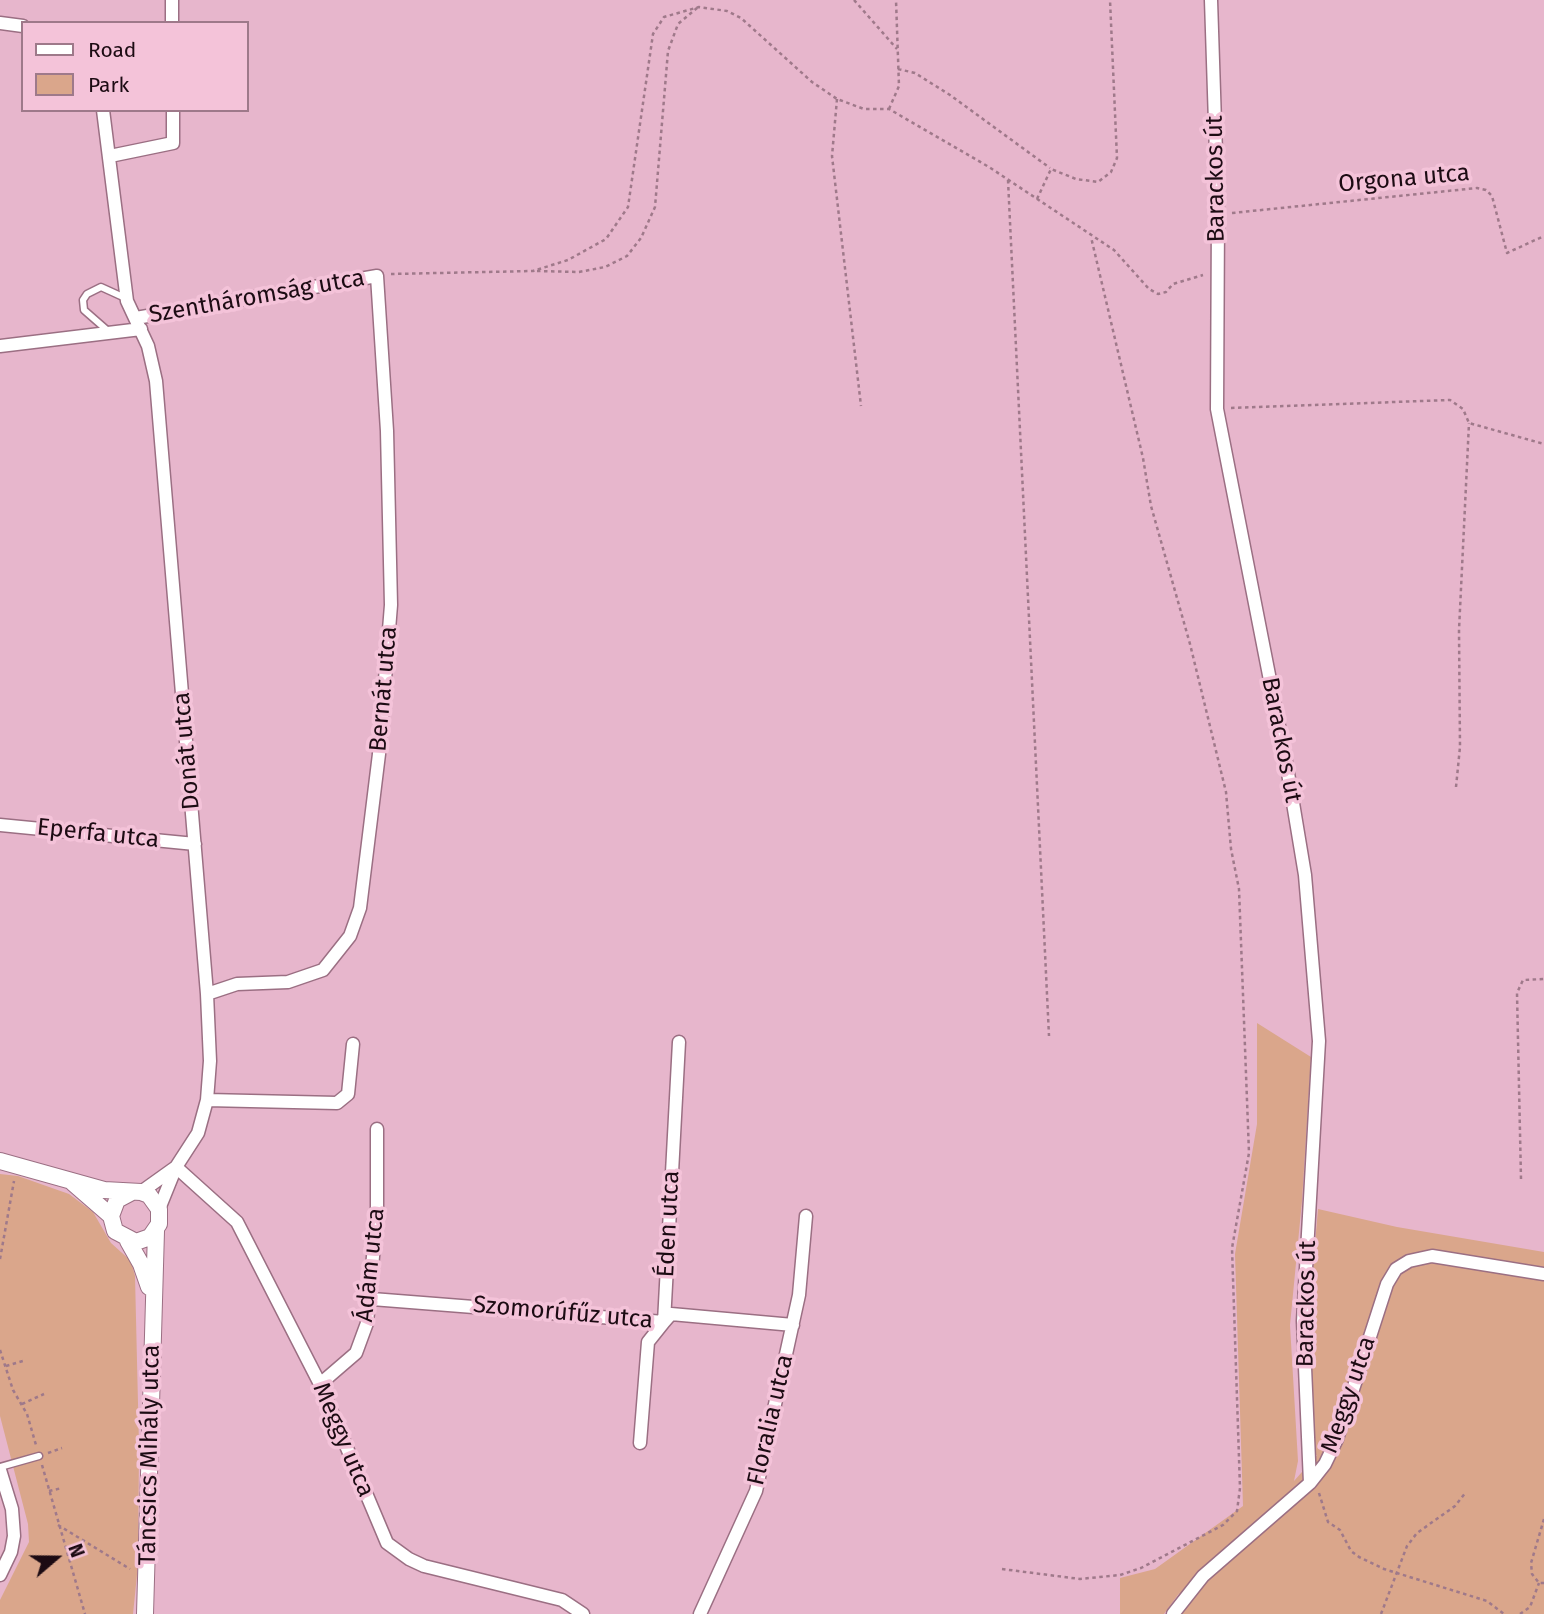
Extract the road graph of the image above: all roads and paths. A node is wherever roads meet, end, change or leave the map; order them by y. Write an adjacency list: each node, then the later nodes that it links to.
1 (172, 0): 7 (street)
2 (853, 0): 10 (path)
3 (896, 0): 10 (path)
4 (1110, 0): 17 (path)
5 (1211, 0): 20 (street, Barackos út)
6 (699, 7): 12 (path); 23 (path); 23 (path)
7 (172, 21)
8 (0, 23): 9 (street)
9 (21, 26)
10 (897, 49): 11 (path)
11 (898, 69): 13 (path); 17 (path)
12 (837, 99): 13 (path); 30 (path)
13 (889, 109): 18 (path)
14 (103, 112): 16 (street)
15 (173, 112): 16 (street)
16 (110, 156): 26 (street)
17 (1051, 169): 19 (path)
18 (1008, 180): 19 (path); 39 (path)
19 (1037, 199): 22 (path)
20 (1218, 215): 21 (path, Orgona utca); 31 (street, Barackos út)
21 (1544, 236)
22 (1091, 237): 25 (path); 76 (path)
23 (533, 271): 24 (path)
24 (377, 276): 27 (street, Szentháromság utca); 38 (street, Bernát utca)
25 (1198, 276)
26 (127, 301): 27 (street, Donát utca); 28 (lane)
27 (138, 323): 28 (street, Szentháromság utca); 36 (street, Donát utca)
28 (112, 334): 29 (street, Szentháromság utca)
29 (0, 346)
30 (861, 406)
31 (1217, 409): 32 (path); 70 (street, Barackos út)
32 (1469, 423): 33 (path); 34 (path)
33 (1544, 444)
34 (1456, 787)
35 (0, 825): 36 (street, Eperfa utca)
36 (195, 844): 38 (street, Donát utca)
37 (1544, 979): 48 (path)
38 (207, 994): 42 (street, Donát utca)
39 (1049, 1036)
40 (679, 1042): 59 (street, Éden utca)
41 (353, 1044): 42 (street)
42 (206, 1100): 46 (street, Donát utca)
43 (377, 1129): 58 (street, Ádám utca)
44 (0, 1161): 45 (street)
45 (17, 1164): 47 (street); 55 (path)
46 (176, 1167): 49 (street, Donát utca); 50 (street, Donát utca); 64 (street, Meggy utca)
47 (69, 1179): 49 (street); 51 (street)
48 (1521, 1179)
49 (136, 1192): 50 (street); 51 (street)
50 (159, 1209): 53 (street)
51 (111, 1216): 54 (street)
52 (806, 1216): 60 (street, Floralia utca)
53 (156, 1231): 54 (street); 57 (street, Táncsics Mihály utca)
54 (128, 1241): 57 (street, Táncsics Mihály utca)
55 (0, 1259)
56 (1544, 1274): 70 (street, Meggy utca)
57 (152, 1296): 79 (street, Táncsics Mihály utca)
58 (372, 1299): 59 (street, Szomorúfűz utca); 64 (street, Ádám utca)
59 (664, 1322): 60 (street, Szomorúfűz utca); 67 (street, Éden utca)
60 (793, 1325): 84 (street, Floralia utca)
61 (0, 1350): 63 (path)
62 (23, 1361): 63 (path)
63 (5, 1366): 66 (path)
64 (320, 1384): 83 (street, Meggy utca)
65 (44, 1394): 66 (path)
66 (22, 1405): 68 (path)
67 (640, 1443)
68 (39, 1456): 69 (lane); 72 (path)
69 (0, 1469): 78 (street)
70 (1310, 1483): 77 (path); 85 (street, Meggy utca)
71 (62, 1488): 72 (path)
72 (49, 1491): 75 (path)
73 (1466, 1492): 77 (path)
74 (1544, 1518): 80 (path)
75 (58, 1525): 79 (path); 81 (path)
76 (1002, 1569)
77 (1395, 1573): 86 (path); 87 (path)
78 (0, 1575)
79 (148, 1579): 82 (street, Táncsics Mihály utca)
80 (1542, 1583): 88 (path)
81 (85, 1614)
82 (145, 1614)
83 (583, 1614)
84 (700, 1614)
85 (1173, 1614)
86 (1381, 1614)
87 (1504, 1614)
88 (1520, 1614)

